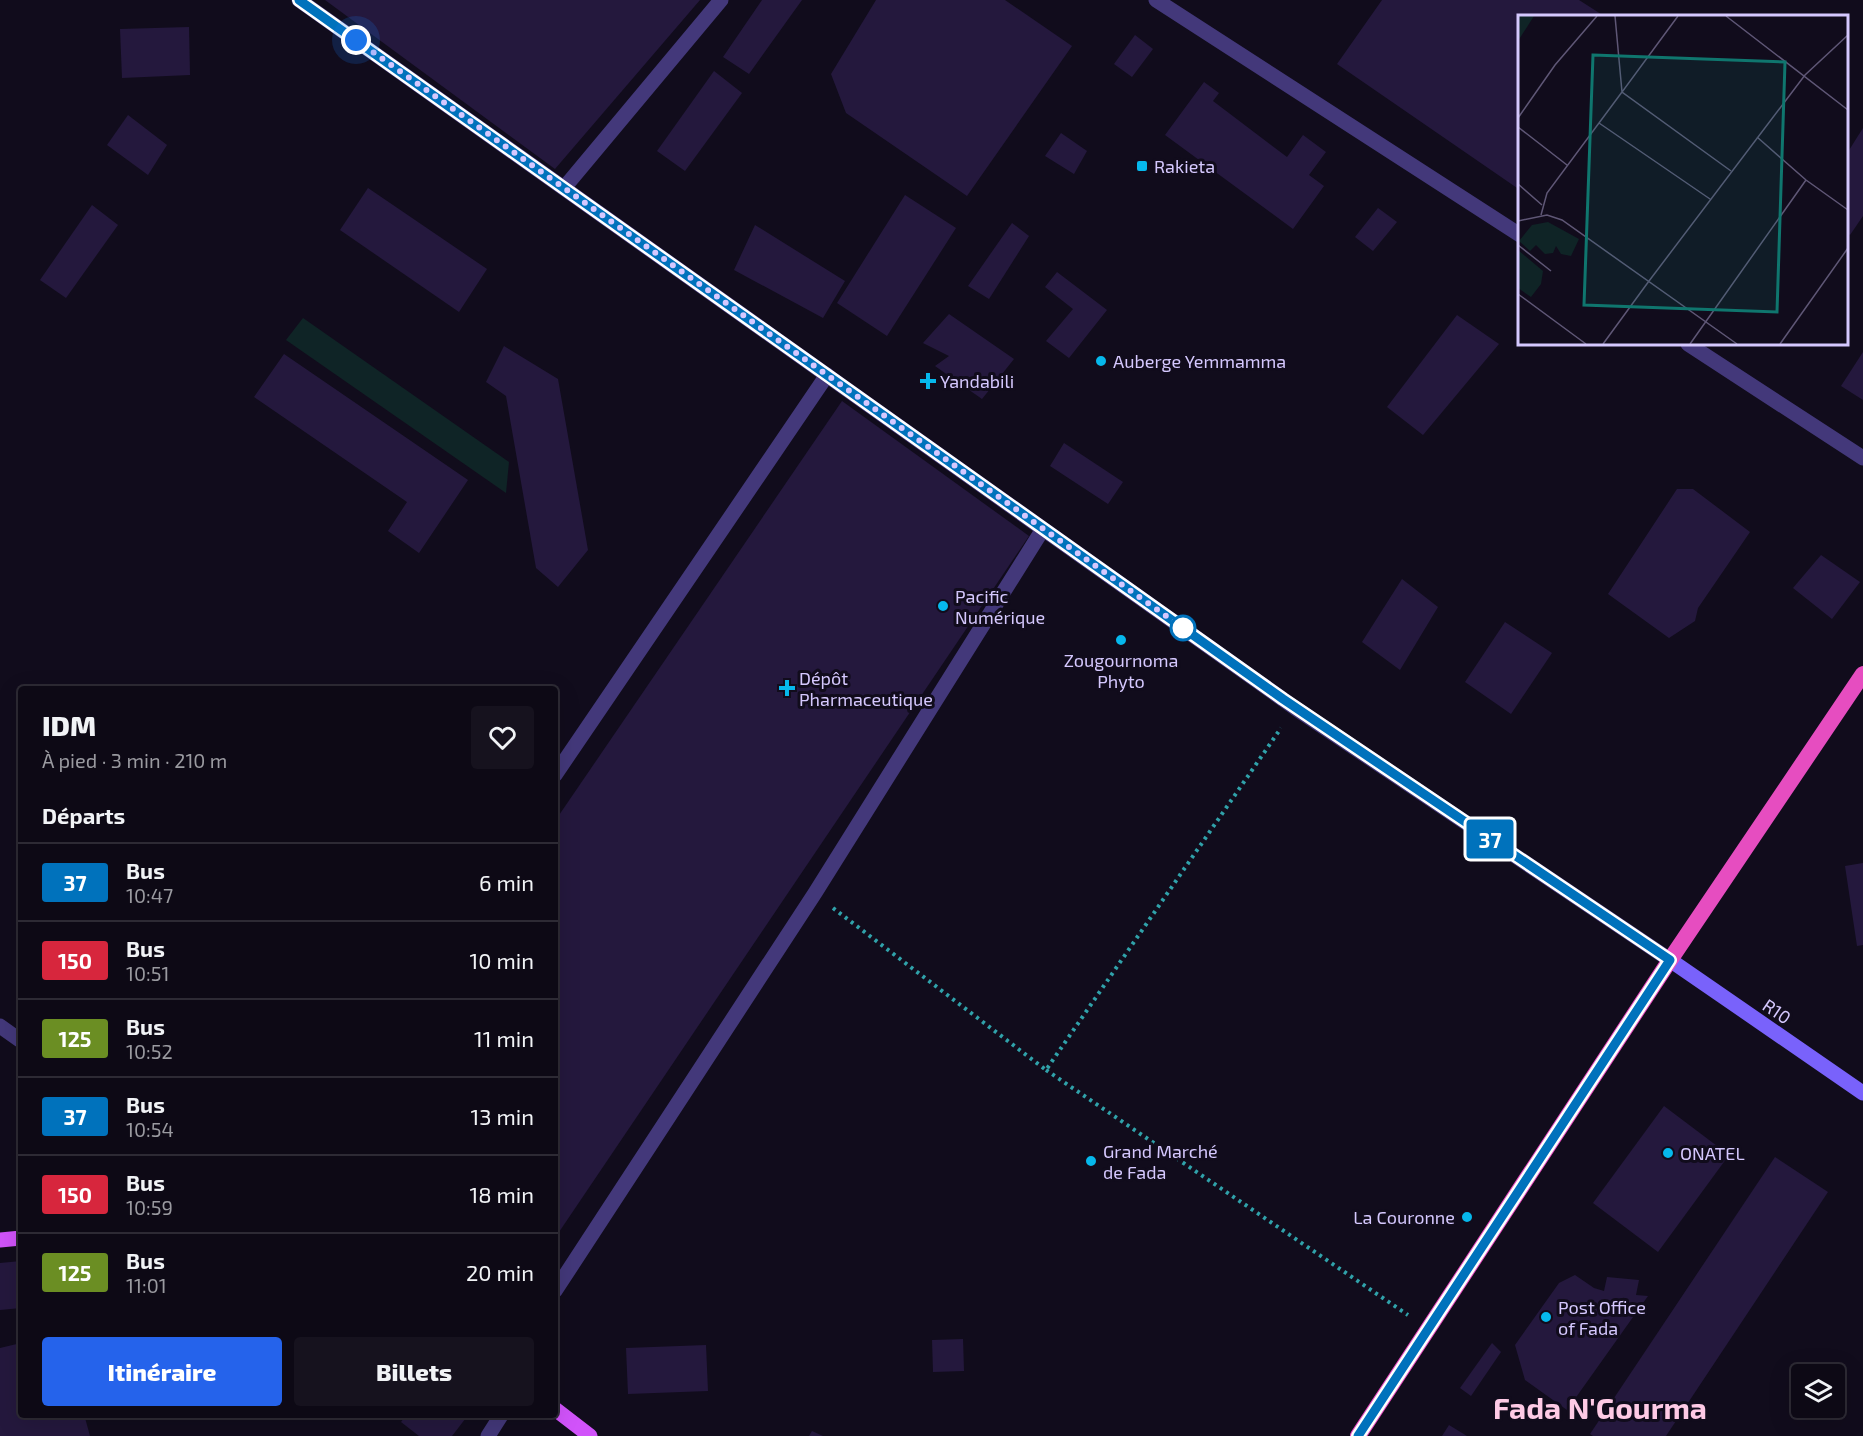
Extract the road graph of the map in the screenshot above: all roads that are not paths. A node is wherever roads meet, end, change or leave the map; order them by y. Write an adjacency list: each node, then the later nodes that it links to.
1 (299, 0): 4 (street)
2 (721, 0): 4 (street)
3 (1156, 0): 5 (street)
4 (564, 188): 7 (street)
5 (1518, 234)
6 (1690, 345): 8 (street)
7 (827, 375): 9 (street); 11 (street)
8 (1863, 458)
9 (1043, 529): 12 (street); 18 (street)
10 (1863, 674): 12 (highway)
11 (558, 771)
12 (1670, 960): 15 (main road, R10); 23 (highway)
13 (0, 1026): 14 (street)
14 (18, 1039)
15 (1863, 1093)
16 (18, 1238): 17 (main road)
17 (0, 1240)
18 (558, 1286)
19 (558, 1411): 22 (main road)
20 (499, 1418): 21 (street)
21 (488, 1436)
22 (590, 1436)
23 (1358, 1436)

